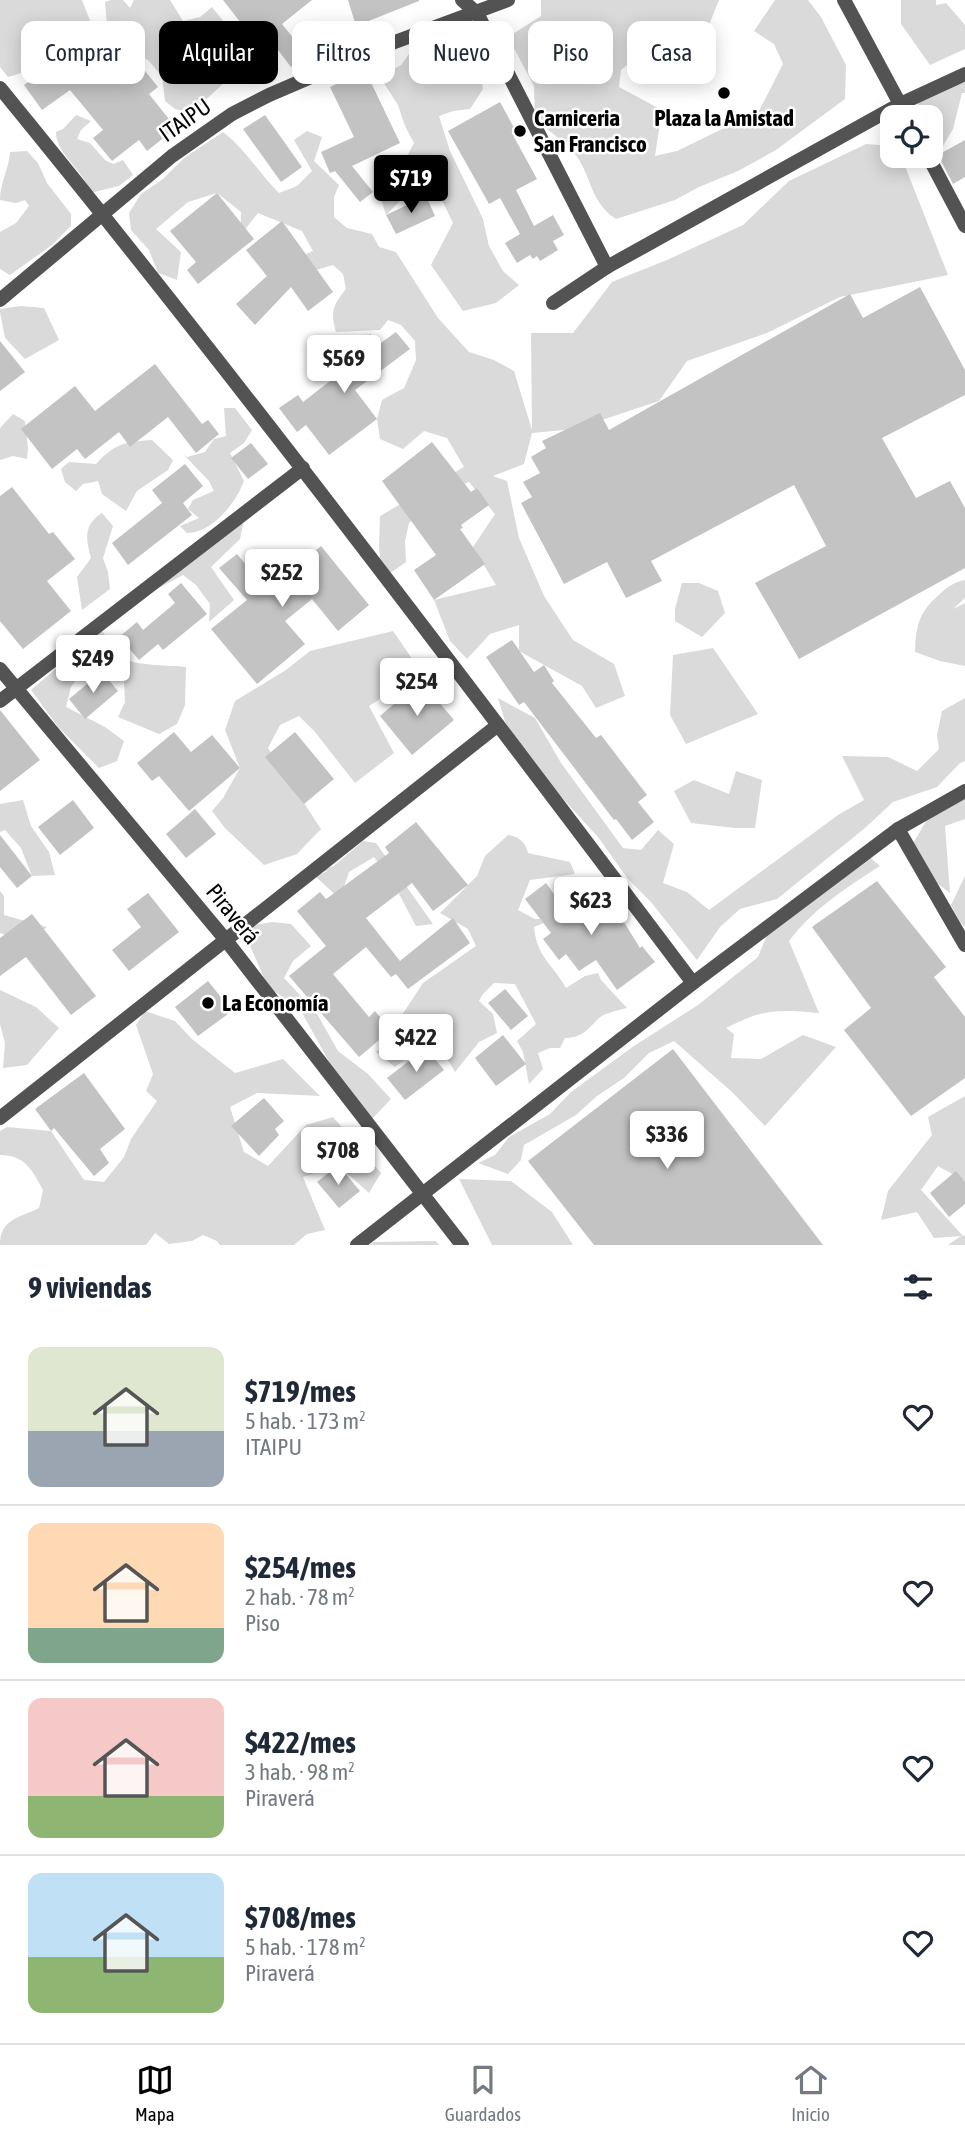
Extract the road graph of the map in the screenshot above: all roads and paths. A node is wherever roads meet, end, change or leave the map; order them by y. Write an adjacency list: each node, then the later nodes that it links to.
1 (462, 0): 4 (street)
2 (508, 0): 4 (street, ITAIPU)
3 (844, 0): 7 (street)
4 (477, 13): 11 (street, ITAIPU); 13 (street)
5 (965, 74): 8 (street)
6 (0, 88): 11 (street)
7 (901, 105)
8 (914, 105)
9 (880, 124): 13 (street)
10 (934, 168): 12 (street)
11 (103, 214): 14 (street, ITAIPU); 16 (street)
12 (965, 226)
13 (607, 267): 15 (street)
14 (0, 300)
15 (553, 303)
16 (303, 468): 18 (street); 20 (street)
17 (0, 669): 18 (street, Piraverá)
18 (15, 689): 19 (street); 23 (street, Piraverá)
19 (0, 701)
20 (498, 725): 23 (street); 25 (street)
21 (965, 791): 22 (street)
22 (898, 829): 24 (street); 25 (street)
23 (225, 939): 26 (street); 27 (street, Piraverá)
24 (965, 945)
25 (693, 983): 27 (street)
26 (0, 1118)
27 (423, 1193): 28 (street); 29 (street, Piraverá)
28 (357, 1245)
29 (462, 1245)

